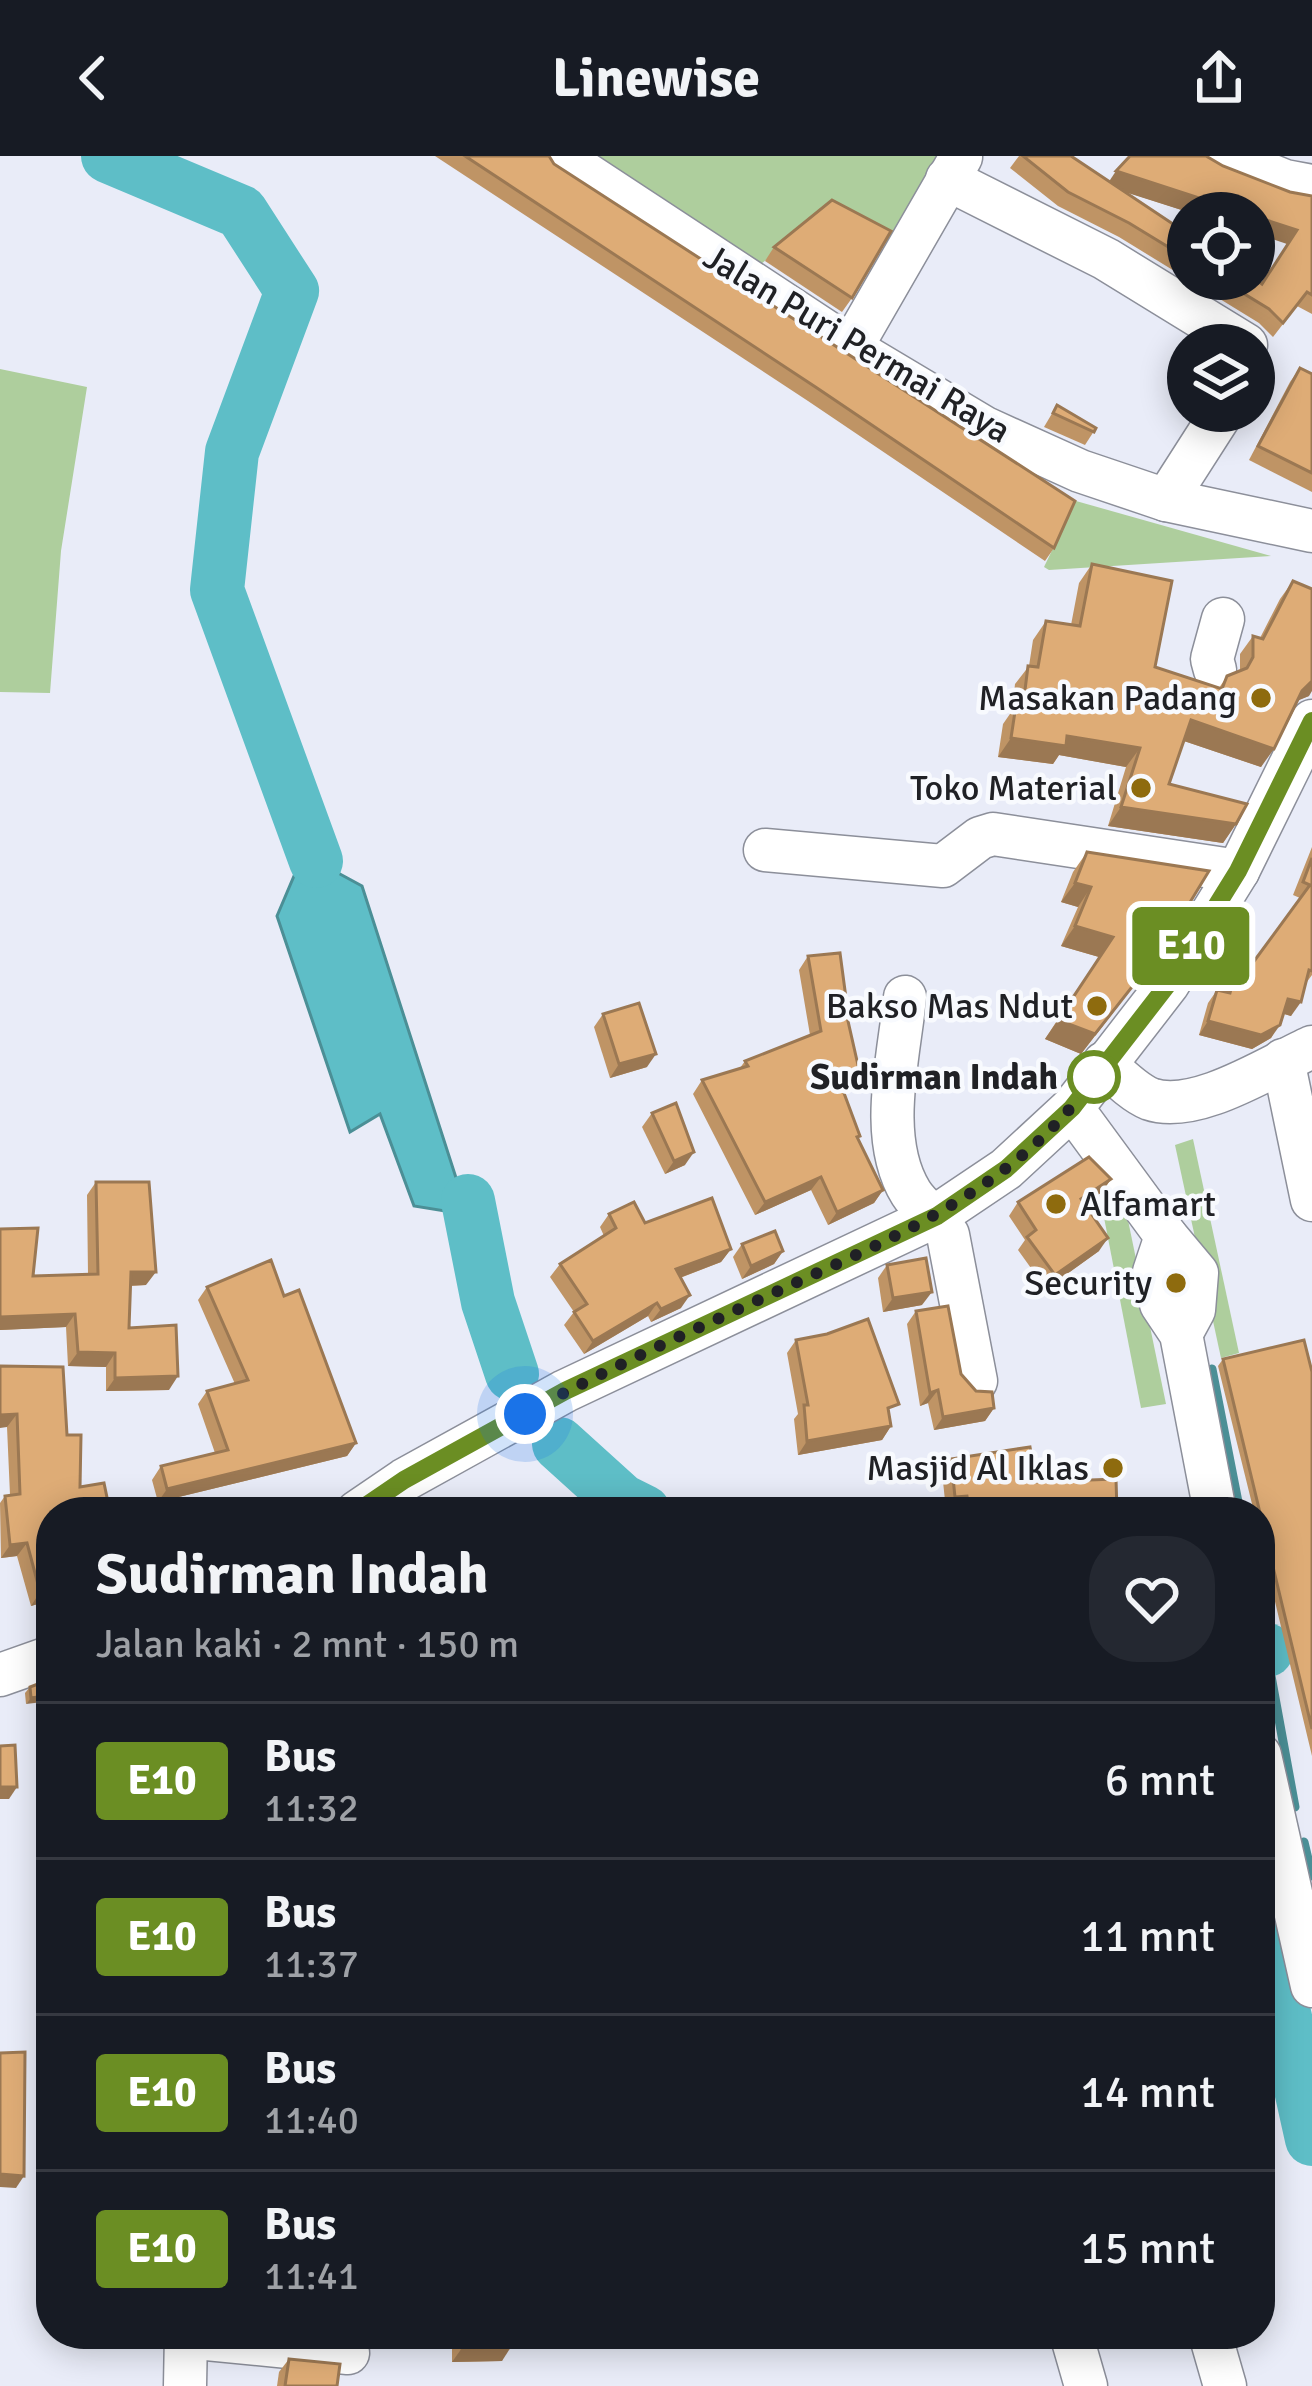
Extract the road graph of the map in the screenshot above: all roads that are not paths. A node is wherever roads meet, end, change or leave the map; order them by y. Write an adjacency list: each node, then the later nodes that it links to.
1 (559, 156): 6 (street, Jalan Puri Permai Raya)
2 (1223, 156): 4 (street)
3 (954, 167): 5 (street); 6 (street)
4 (1312, 186)
5 (1212, 324)
6 (851, 348): 8 (street, Jalan Puri Permai Raya)
7 (1210, 432): 8 (street)
8 (1166, 500): 9 (street, Jalan Puri Permai Raya)
9 (1312, 531)
10 (1223, 619): 11 (street)
11 (1216, 670)
12 (1311, 710): 14 (street)
13 (765, 850): 14 (street)
14 (1238, 871): 17 (street)
15 (905, 997): 21 (street)
16 (1297, 1054): 17 (street); 19 (street)
17 (1104, 1063): 18 (street)
18 (1072, 1108): 21 (street); 24 (street)
19 (1306, 1133): 20 (street)
20 (1312, 1200)
21 (937, 1216): 22 (street); 23 (street)
22 (976, 1381)
23 (379, 1497)
24 (1212, 1497)
25 (36, 1662): 26 (street)
26 (0, 1675)
27 (1282, 1823): 28 (street)
28 (1312, 1986)
29 (186, 2349): 34 (street)
30 (310, 2349): 33 (street)
31 (1075, 2349): 35 (street)
32 (1214, 2349): 36 (street)
33 (348, 2353)
34 (185, 2386)
35 (1086, 2386)
36 (1225, 2386)

